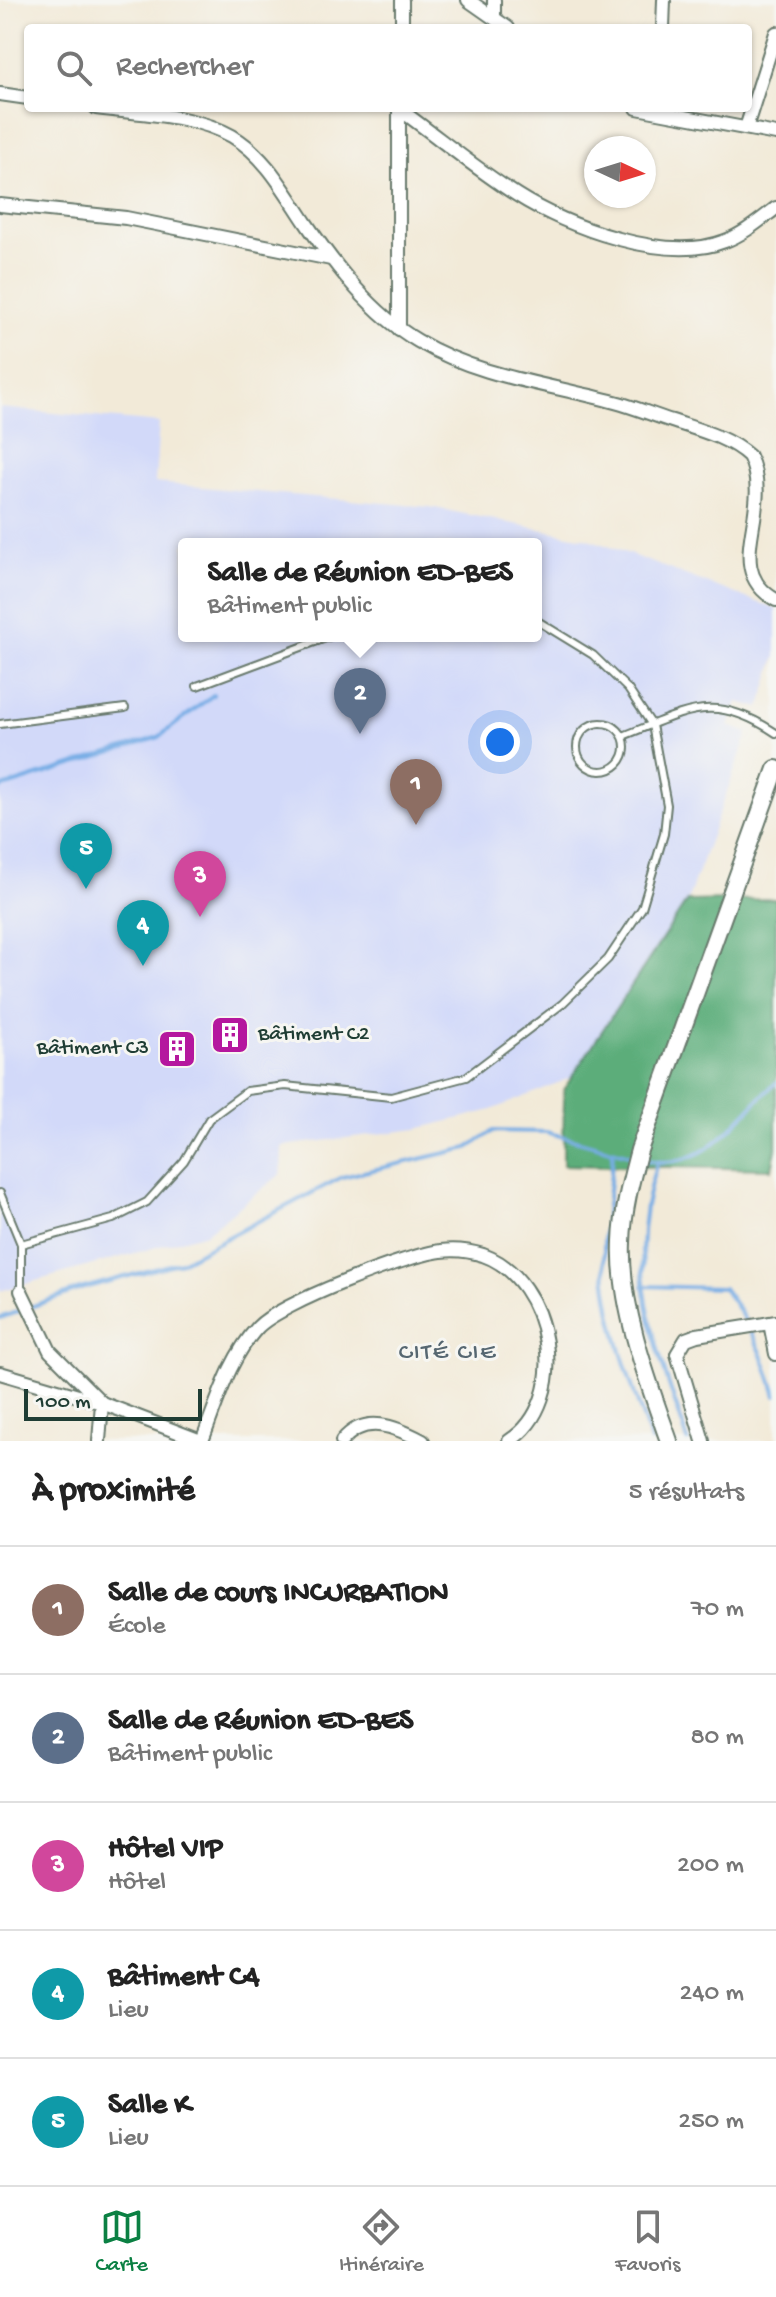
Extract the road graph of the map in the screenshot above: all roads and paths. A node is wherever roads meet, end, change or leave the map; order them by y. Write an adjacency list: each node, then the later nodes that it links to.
1 (402, 0): 6 (street)
2 (468, 0): 5 (street)
3 (494, 0): 5 (street)
4 (664, 0): 8 (street)
5 (494, 17): 7 (street)
6 (402, 24)
7 (503, 24)
8 (663, 24)
9 (776, 33): 12 (street)
10 (0, 94): 11 (street)
11 (24, 97)
12 (752, 109)
13 (123, 112): 22 (street)
14 (399, 112): 23 (street)
15 (404, 112): 21 (street)
16 (669, 112): 18 (street)
17 (751, 112): 18 (street)
18 (746, 128): 19 (street)
19 (776, 134)
20 (0, 205): 22 (street)
21 (776, 208)
22 (331, 259): 23 (street)
23 (399, 329): 24 (street)
24 (771, 484)
25 (768, 529): 26 (street)
26 (776, 600)
27 (542, 624): 32 (lane)
28 (315, 642): 29 (lane)
29 (197, 686)
30 (125, 708): 31 (lane)
31 (0, 724)
32 (652, 725): 33 (lane); 34 (lane); 37 (lane)
33 (776, 733)
34 (623, 736): 34 (lane)
35 (776, 769): 48 (main road)
36 (0, 1193): 37 (lane)
37 (21, 1244): 38 (lane)
38 (21, 1291): 42 (street)
39 (773, 1323): 40 (street); 49 (street)
40 (776, 1354)
41 (0, 1373): 42 (street)
42 (102, 1403): 43 (street); 44 (street)
43 (99, 1441)
44 (202, 1441): 47 (street)
45 (342, 1441): 46 (street)
46 (423, 1441)
47 (509, 1441)
48 (669, 1441)
49 (703, 1441)

